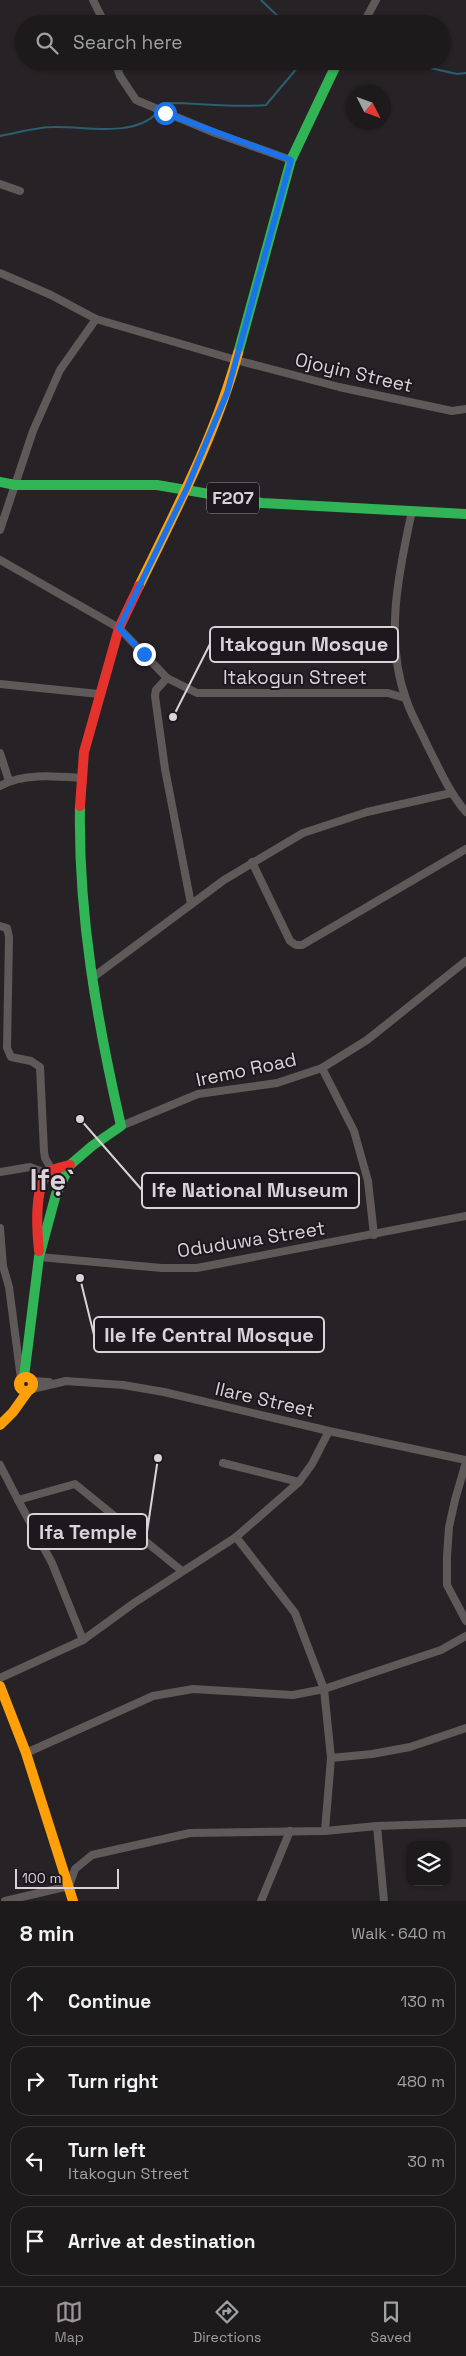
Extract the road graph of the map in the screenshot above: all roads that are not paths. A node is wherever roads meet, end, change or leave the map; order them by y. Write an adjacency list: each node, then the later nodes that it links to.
1 (93, 0): 3 (street)
2 (376, 0): 4 (street)
3 (100, 15)
4 (368, 15)
5 (118, 70): 7 (street)
6 (334, 70): 7 (street)
7 (291, 160): 12 (street)
8 (0, 184): 9 (street)
9 (20, 191)
10 (0, 273): 11 (street, Ojoyin Street)
11 (96, 319): 12 (street, Ojoyin Street); 15 (street)
12 (236, 360): 13 (street, Ojoyin Street); 16 (street)
13 (466, 409)
14 (0, 482): 15 (street, F207)
15 (14, 485): 16 (street, F207); 19 (street)
16 (187, 488): 17 (street, F207); 21 (street)
17 (412, 511): 18 (street, F207); 25 (street)
18 (466, 514)
19 (0, 530)
20 (0, 560): 21 (street, Itakogun Street)
21 (119, 628): 22 (street, Itakogun Street); 24 (street)
22 (167, 678): 25 (street, Itakogun Street); 34 (street)
23 (0, 684): 24 (street)
24 (99, 694): 27 (street)
25 (405, 698): 30 (street)
26 (0, 753): 28 (street)
27 (81, 778): 28 (street); 37 (street)
28 (9, 781): 29 (street)
29 (0, 786)
30 (451, 793): 31 (street); 33 (street)
31 (466, 812)
32 (466, 849): 33 (street)
33 (252, 862): 34 (street)
34 (191, 904): 37 (street)
35 (0, 926): 42 (street)
36 (466, 961): 38 (street, Iremo Road)
37 (92, 978): 39 (street)
38 (322, 1068): 39 (street, Iremo Road); 47 (street)
39 (120, 1126): 40 (street)
40 (70, 1165): 42 (street); 44 (street)
41 (0, 1172): 42 (street)
42 (49, 1172): 43 (street)
43 (40, 1192): 44 (street); 48 (street)
44 (56, 1194): 48 (street)
45 (466, 1216): 47 (street, Oduduwa Street)
46 (0, 1228): 49 (street)
47 (374, 1235): 48 (street, Oduduwa Street)
48 (39, 1257): 50 (street)
49 (2, 1267): 50 (street)
50 (27, 1383): 51 (street); 52 (street, Ilare Street)
51 (0, 1425)
52 (329, 1431): 53 (street, Ilare Street); 56 (street)
53 (466, 1461): 60 (street)
54 (223, 1463): 56 (street)
55 (0, 1465): 57 (street)
56 (299, 1482): 58 (street)
57 (18, 1500): 59 (street); 62 (street)
58 (236, 1537): 59 (street); 65 (street)
59 (182, 1571): 62 (street)
60 (466, 1621)
61 (466, 1636): 65 (street)
62 (83, 1640): 63 (street)
63 (0, 1678)
64 (0, 1686): 67 (street)
65 (324, 1690): 67 (street); 68 (street)
66 (466, 1728): 68 (street)
67 (26, 1753): 73 (street)
68 (331, 1758): 72 (street)
69 (466, 1823): 70 (street)
70 (377, 1826): 72 (street); 77 (street)
71 (290, 1831): 72 (street); 73 (street); 76 (street)
72 (325, 1831)
73 (69, 1886): 74 (street); 75 (street)
74 (5, 1901)
75 (73, 1901)
76 (260, 1901)
77 (384, 1901)

